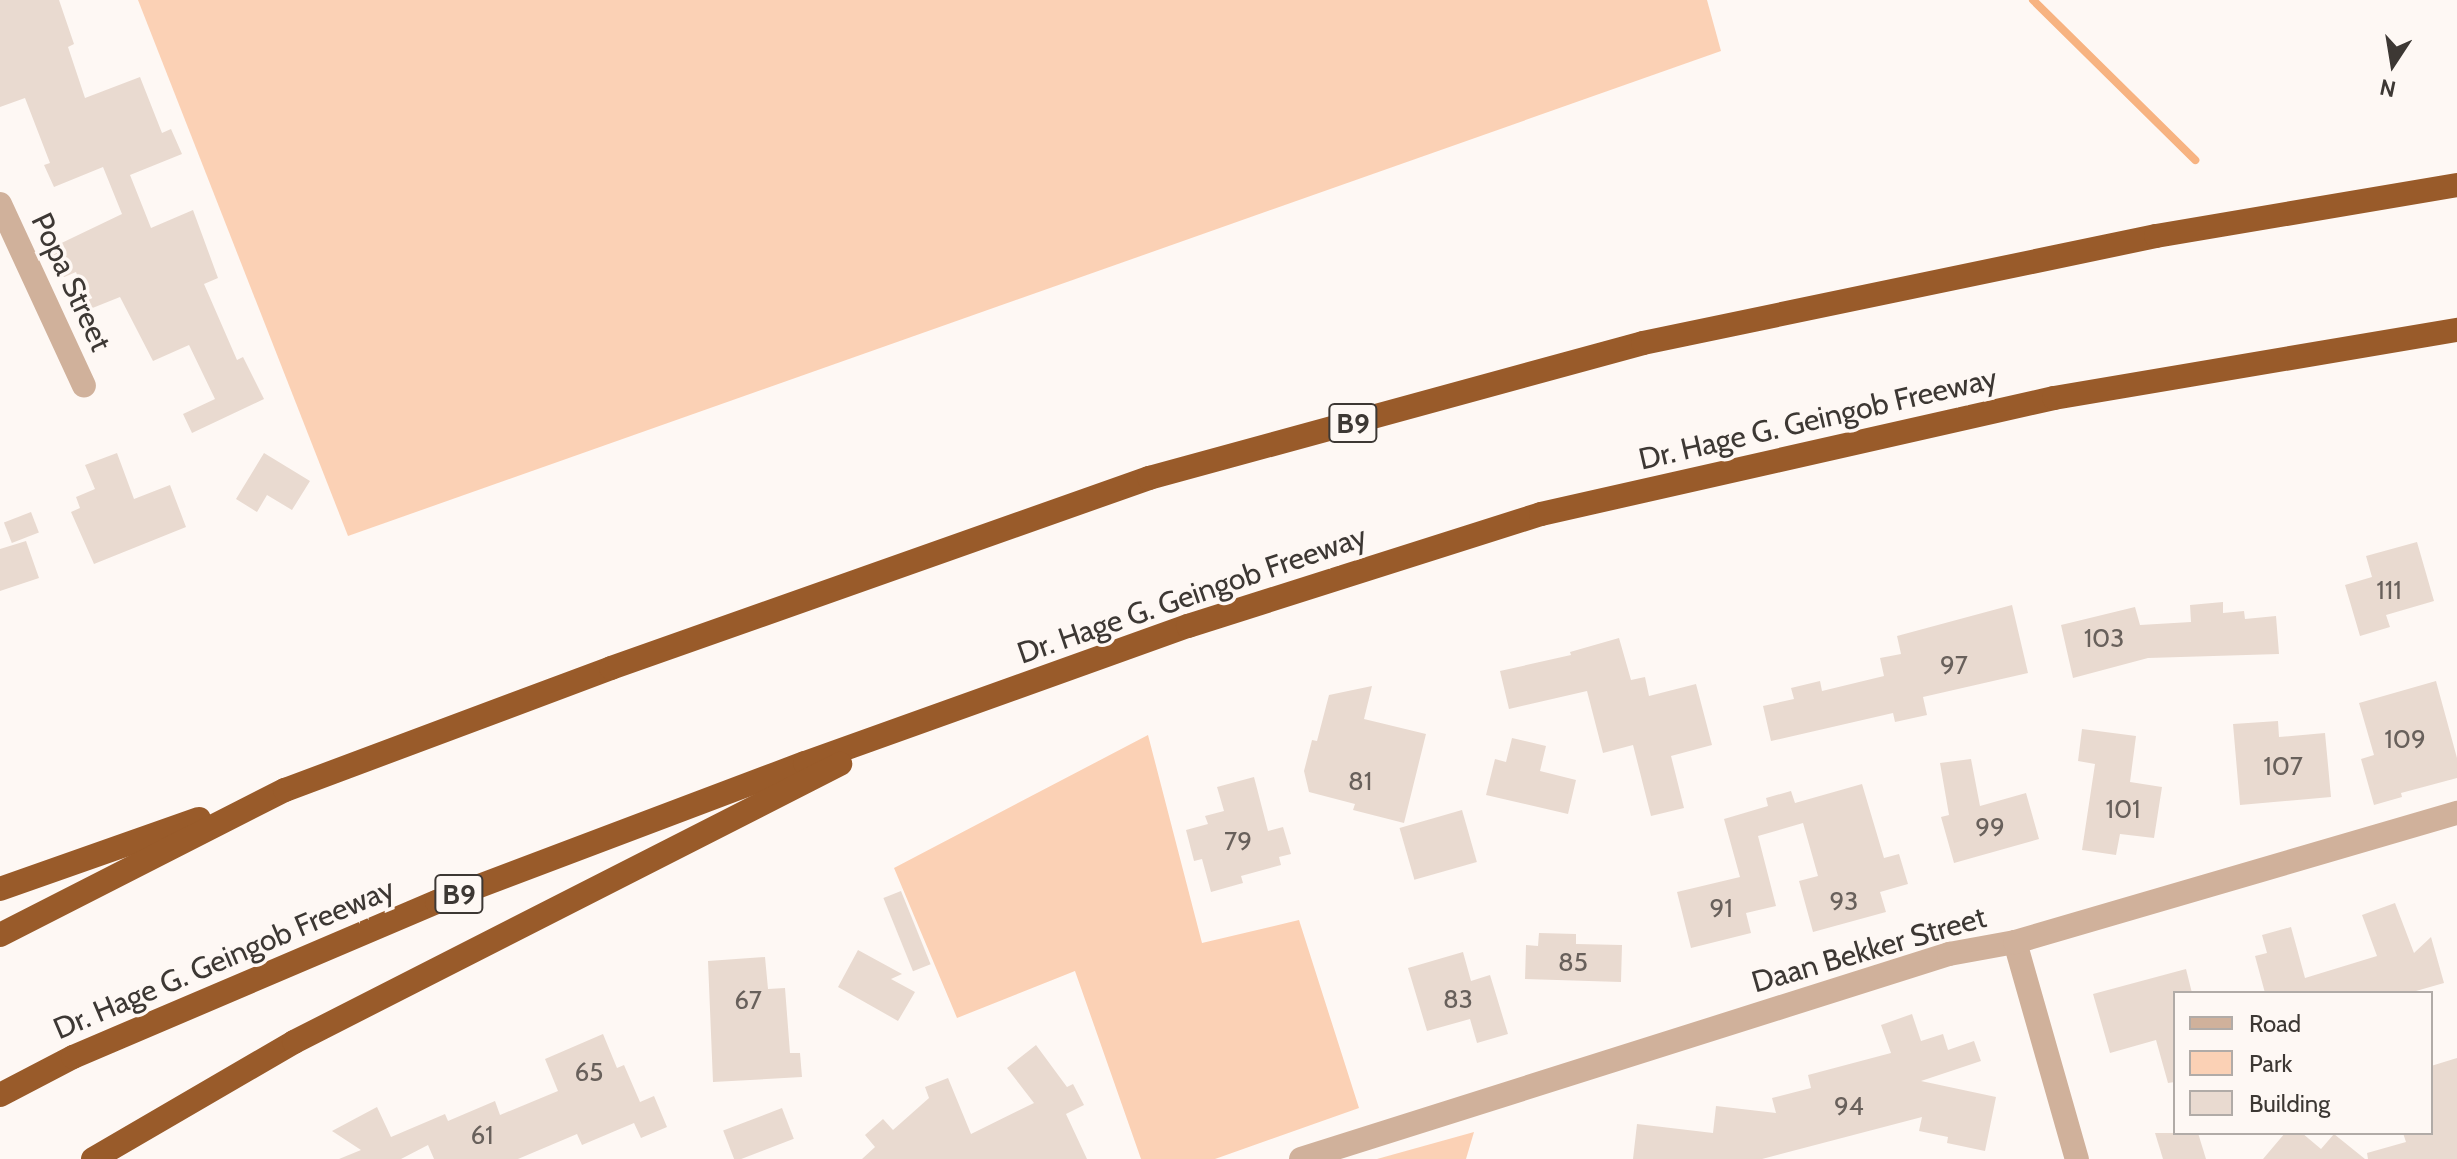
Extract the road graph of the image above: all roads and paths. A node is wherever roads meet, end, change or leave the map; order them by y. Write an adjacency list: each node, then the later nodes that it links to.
1 (2457, 185): 6 (highway, B9)
2 (0, 204): 4 (street, Popa Street)
3 (2457, 330): 5 (highway, Dr. Hage G. Geingob Freeway / B9)
4 (84, 386)
5 (928, 719): 11 (highway, Dr. Hage G. Geingob Freeway / B9); 12 (highway)
6 (285, 790): 8 (highway); 9 (highway, B9)
7 (2457, 813): 10 (street, Daan Bekker Street)
8 (0, 889)
9 (0, 935)
10 (2015, 942): 13 (street, Daan Bekker Street); 14 (street)
11 (0, 1095)
12 (93, 1159)
13 (1301, 1159)
14 (2077, 1159)

